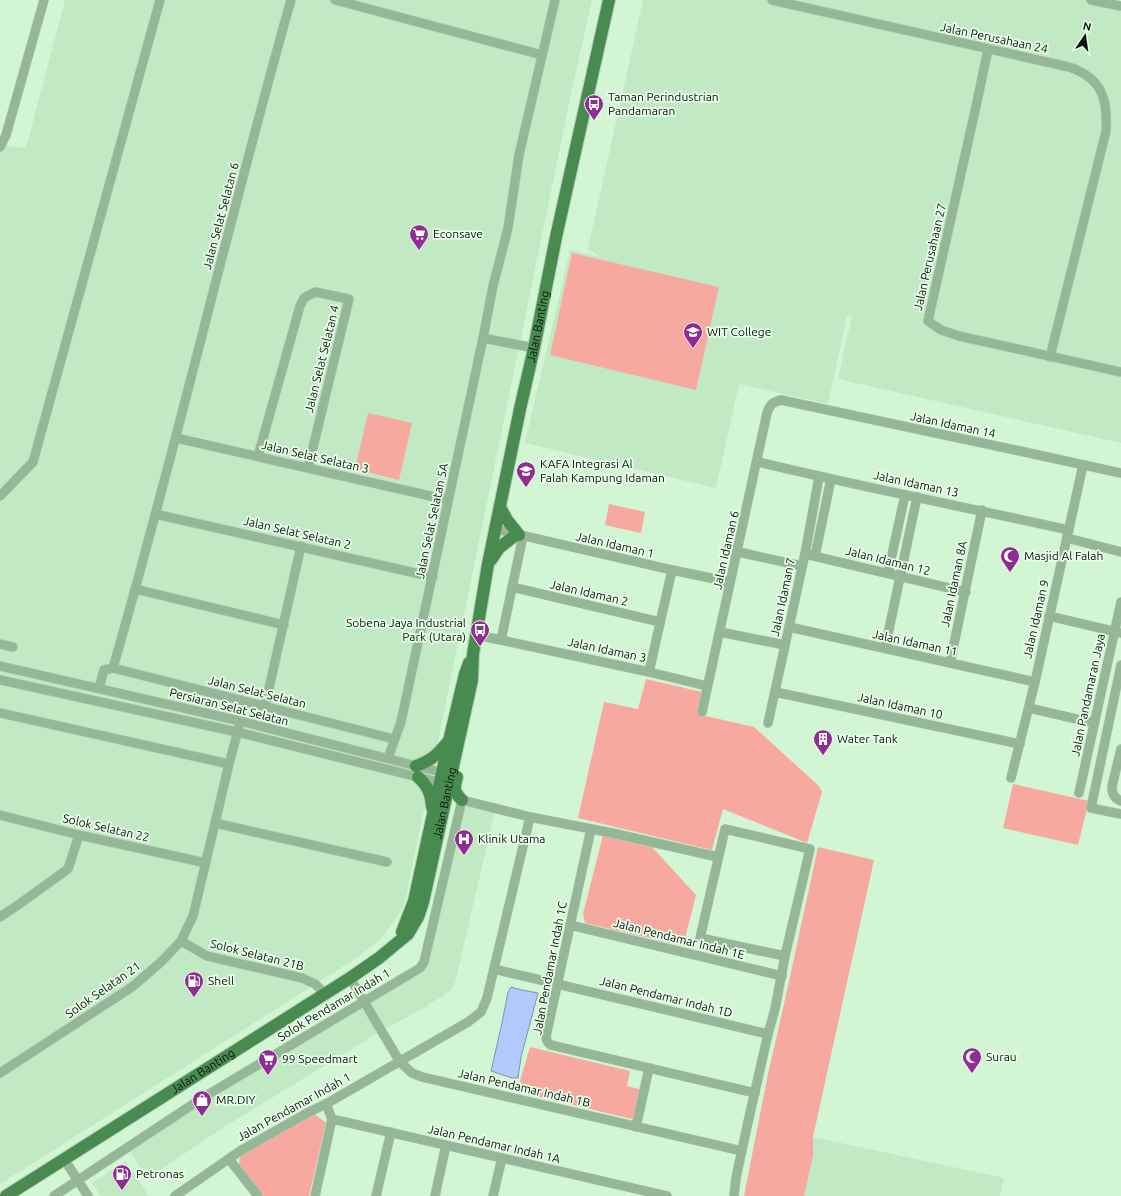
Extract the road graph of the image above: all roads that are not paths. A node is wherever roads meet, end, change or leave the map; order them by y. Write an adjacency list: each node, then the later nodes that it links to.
1 (44, 0): 12 (street)
2 (160, 0): 27 (street)
3 (291, 0): 18 (street, Jalan Selat Selatan 6)
4 (335, 0): 11 (street)
5 (555, 0): 11 (street, Jalan Selat Selatan 5A)
6 (609, 0): 14 (main road, Jalan Banting)
7 (772, 0): 10 (street, Jalan Perusahaan 24)
8 (1091, 0): 9 (street)
9 (1121, 6)
10 (988, 49): 15 (street, Jalan Perusahaan 24); 15 (street, Jalan Perusahaan 27)
11 (542, 55): 13 (street, Jalan Selat Selatan 5A)
12 (0, 147)
13 (483, 338): 14 (street); 29 (street, Jalan Selat Selatan 5A)
14 (534, 348): 30 (main road, Jalan Banting)
15 (1050, 357): 16 (street, Jalan Perusahaan 27)
16 (1121, 372)
17 (781, 400): 20 (street, Jalan Idaman 6); 21 (street, Jalan Idaman 14)
18 (176, 438): 19 (street, Jalan Selat Selatan 3); 32 (street, Jalan Selat Selatan 6)
19 (258, 456): 22 (street, Jalan Selat Selatan 3); 22 (street, Jalan Selat Selatan 4)
20 (758, 462): 24 (street, Jalan Idaman 13); 37 (street, Jalan Idaman 6)
21 (1083, 465): 23 (street, Jalan Idaman 14); 34 (street, Jalan Idaman 9)
22 (308, 468): 29 (street, Jalan Selat Selatan 3)
23 (1121, 474)
24 (819, 477): 25 (street, Jalan Idaman 13); 39 (street, Jalan Idaman 7)
25 (831, 480): 26 (street, Jalan Idaman 13); 40 (street, Jalan Idaman 7)
26 (905, 495): 28 (street, Jalan Idaman 13); 44 (street)
27 (0, 496)
28 (917, 497): 31 (street, Jalan Idaman 13); 46 (street)
29 (448, 500): 45 (street, Jalan Selat Selatan 5A)
30 (500, 508): 33 (main road, Jalan Banting); 35 (main road)
31 (982, 510): 34 (street, Jalan Idaman 13); 50 (street, Jalan Idaman 8A)
32 (156, 514): 36 (street, Jalan Selat Selatan 2); 49 (street, Jalan Selat Selatan 6)
33 (495, 529): 35 (street, Jalan Idaman 1); 41 (main road, Jalan Banting)
34 (1068, 534): 38 (street, Jalan Idaman 13); 52 (street, Jalan Idaman 9)
35 (520, 535): 41 (main road); 43 (street, Jalan Idaman 1); 48 (street)
36 (301, 546): 45 (street, Jalan Selat Selatan 2); 54 (street)
37 (738, 552): 42 (street); 47 (street, Jalan Idaman 6)
38 (1121, 552)
39 (805, 554): 40 (street, Jalan Idaman 12); 42 (street, Jalan Idaman 7)
40 (815, 556): 44 (street, Jalan Idaman 12)
41 (488, 564): 58 (main road, Jalan Banting)
42 (802, 566): 55 (street, Jalan Idaman 7)
43 (672, 570): 47 (street, Jalan Idaman 1); 53 (street)
44 (888, 573): 46 (street, Jalan Idaman 12)
45 (433, 577): 83 (street, Jalan Selat Selatan 5A)
46 (900, 577): 50 (street, Jalan Idaman 12); 63 (street)
47 (730, 582): 56 (street, Jalan Idaman 6)
48 (512, 587): 53 (street, Jalan Idaman 2); 59 (street)
49 (135, 589): 54 (street); 67 (street, Jalan Selat Selatan 6)
50 (966, 592): 64 (street, Jalan Idaman 8A)
51 (1121, 602): 57 (street, Jalan Pandamaran Jaya)
52 (1049, 616): 57 (street); 70 (street, Jalan Idaman 9)
53 (660, 622): 68 (street)
54 (284, 625): 75 (street)
55 (790, 627): 61 (street, Jalan Idaman 7); 63 (street, Jalan Idaman 11)
56 (720, 632): 61 (street); 71 (street, Jalan Idaman 6)
57 (1117, 632): 81 (street, Jalan Pandamaran Jaya)
58 (476, 635): 59 (street, Jalan Idaman 3); 84 (main road, Jalan Banting)
59 (501, 640): 68 (street, Jalan Idaman 3)
60 (0, 644): 62 (street)
61 (785, 645): 73 (street, Jalan Idaman 7)
62 (13, 647)
63 (885, 648): 64 (street, Jalan Idaman 11)
64 (950, 663): 70 (street, Jalan Idaman 11)
65 (1121, 665): 74 (street)
66 (0, 666): 72 (street, Persiaran Selat Selatan)
67 (113, 668): 72 (street); 75 (street, Jalan Selat Selatan)
68 (649, 672): 71 (street, Jalan Idaman 3)
69 (0, 680): 82 (street, Persiaran Selat Selatan)
70 (1035, 682): 76 (street, Jalan Idaman 9)
71 (707, 686): 77 (street, Jalan Idaman 6)
72 (99, 688): 79 (street, Persiaran Selat Selatan)
73 (775, 692): 80 (street, Jalan Idaman 7); 85 (street, Jalan Idaman 10)
74 (1118, 693): 95 (street)
75 (265, 706): 83 (street, Jalan Selat Selatan)
76 (1028, 708): 81 (street); 85 (street, Jalan Idaman 9)
77 (702, 712)
78 (0, 713): 88 (street)
79 (240, 721): 82 (street, Solok Selatan 21); 87 (street, Persiaran Selat Selatan)
80 (768, 722)
81 (1094, 723): 92 (street, Jalan Pandamaran Jaya)
82 (237, 732): 88 (street, Solok Selatan 21); 89 (street, Persiaran Selat Selatan)
83 (394, 739): 87 (street, Jalan Selat Selatan 5A)
84 (454, 741): 89 (main road); 91 (main road, Jalan Banting); 93 (main road)
85 (1020, 744): 90 (street, Jalan Idaman 9)
86 (1121, 749): 94 (street)
87 (388, 758): 89 (street, Persiaran Selat Selatan)
88 (229, 764): 99 (street, Solok Selatan 21)
89 (417, 772): 91 (street, Persiaran Selat Selatan); 97 (main road)
90 (1012, 778)
91 (446, 779): 97 (main road, Jalan Banting); 108 (main road, Jalan Banting)
92 (1079, 793)
93 (462, 800): 98 (street); 115 (street, Solok Pendamar Indah 1)
94 (1121, 802)
95 (1121, 814)
96 (0, 815): 101 (street, Solok Selatan 22)
97 (433, 816): 108 (main road, Jalan Banting)
98 (530, 817): 100 (street); 110 (street, Jalan Pendamar Indah 1)
99 (215, 823): 103 (street); 104 (street, Solok Selatan 21)
100 (591, 829): 102 (street); 106 (street, Jalan Pendamar Indah 1C)
101 (80, 834): 104 (street, Solok Selatan 22); 105 (street)
102 (718, 857): 109 (street); 109 (street)
103 (387, 862)
104 (206, 863): 107 (street, Solok Selatan 21)
105 (0, 917)
106 (570, 925): 111 (street, Jalan Pendamar Indah 1E); 113 (street, Jalan Pendamar Indah 1C)
107 (181, 941): 114 (street, Solok Selatan 21B); 119 (street, Solok Selatan 21)
108 (396, 943): 112 (main road, Jalan Banting)
109 (785, 956): 111 (street)
110 (494, 968): 113 (street, Jalan Pendamar Indah 1D); 117 (street, Jalan Pendamar Indah 1)
111 (782, 976): 116 (street)
112 (350, 978): 114 (main road, Jalan Banting); 115 (street, Jalan Pendamar Indah 1B)
113 (557, 983): 116 (street, Jalan Pendamar Indah 1D); 118 (street, Jalan Pendamar Indah 1C)
114 (325, 994): 128 (main road, Jalan Banting)
115 (364, 1002): 117 (street, Jalan Pendamar Indah 1B); 130 (street, Solok Pendamar Indah 1)
116 (768, 1034): 120 (street)
117 (400, 1062): 121 (street, Jalan Pendamar Indah 1); 123 (street, Jalan Pendamar Indah 1B)
118 (649, 1068): 120 (street, Jalan Pendamar Indah 1C); 123 (street)
119 (0, 1073)
120 (755, 1092): 126 (street)
121 (326, 1104): 122 (street); 129 (street, Jalan Pendamar Indah 1)
122 (332, 1119): 124 (street, Jalan Pendamar Indah 1A); 136 (street)
123 (636, 1127): 126 (street, Jalan Pendamar Indah 1B)
124 (391, 1132): 125 (street, Jalan Pendamar Indah 1A); 137 (street)
125 (446, 1145): 127 (street, Jalan Pendamar Indah 1A); 138 (street)
126 (742, 1151): 141 (street)
127 (502, 1158): 139 (street); 140 (street, Jalan Pendamar Indah 1A)
128 (64, 1159): 130 (street); 132 (main road, Jalan Banting)
129 (230, 1159): 131 (street, Jalan Pendamar Indah 1); 135 (street)
130 (77, 1180): 133 (street, Solok Pendamar Indah 1); 134 (street)
131 (178, 1195)
132 (6, 1196)
133 (54, 1196)
134 (88, 1196)
135 (258, 1196)
136 (315, 1196)
137 (376, 1196)
138 (435, 1196)
139 (493, 1196)
140 (667, 1196)
141 (734, 1196)

